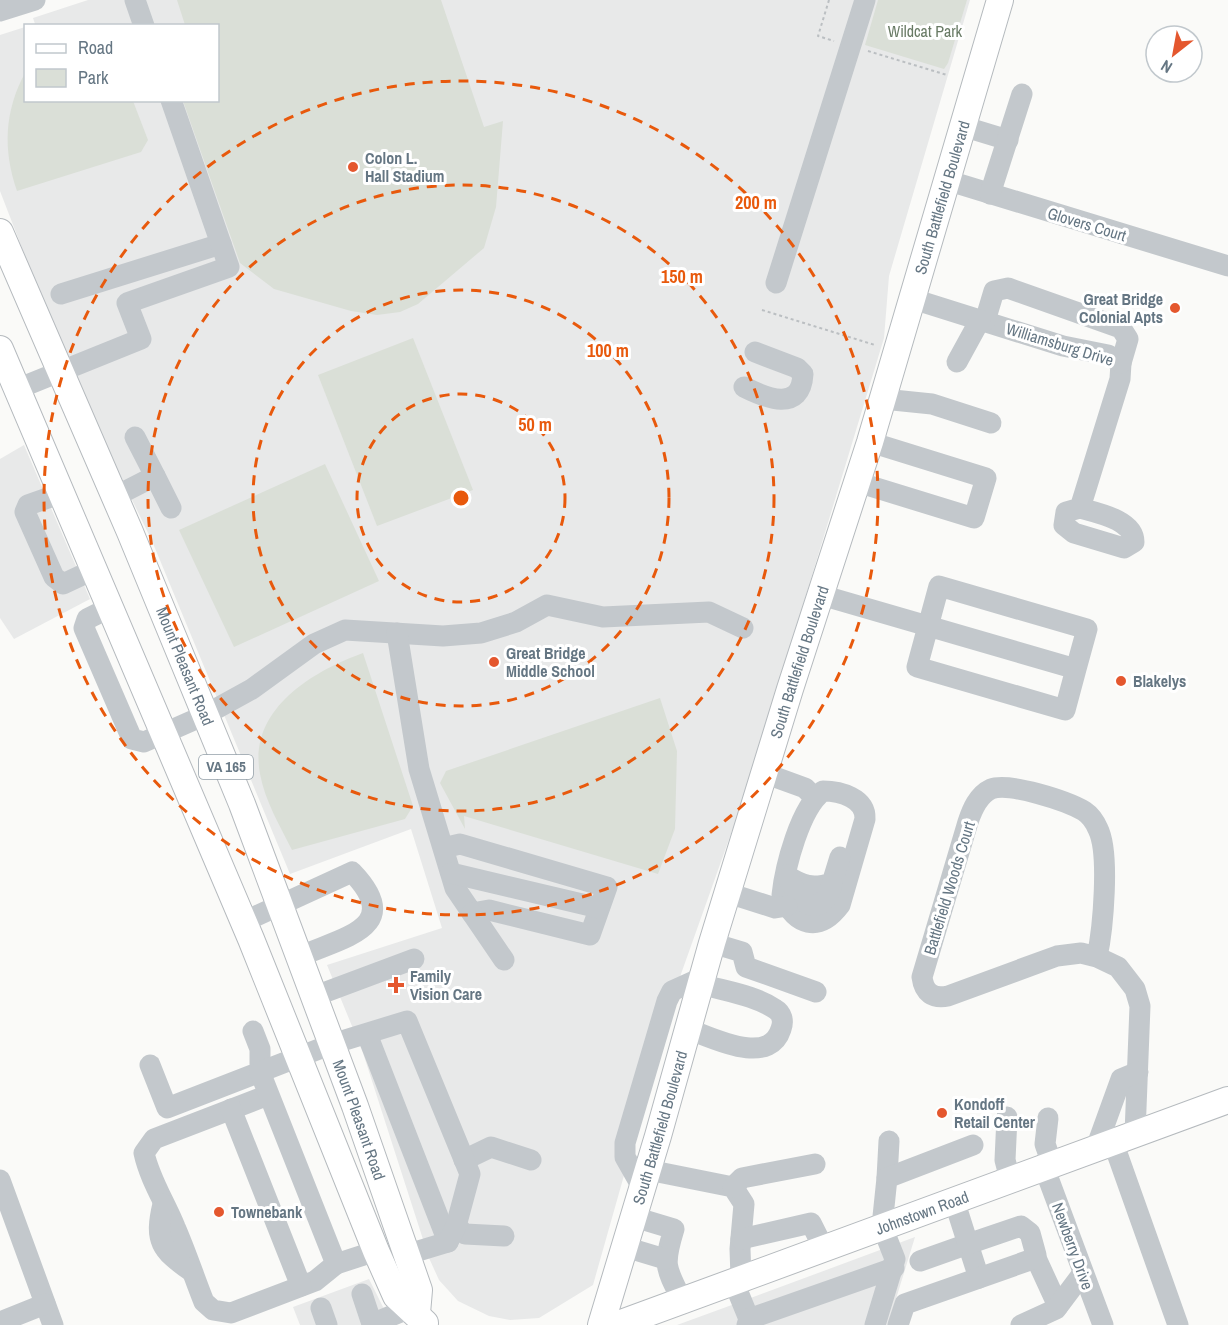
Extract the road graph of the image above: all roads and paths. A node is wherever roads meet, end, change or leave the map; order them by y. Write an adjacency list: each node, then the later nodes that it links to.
1 (35, 0): 6 (street)
2 (135, 0): 7 (street)
3 (829, 0): 8 (path)
4 (866, 0): 8 (street)
5 (1000, 0): 12 (main road, South Battlefield Boulevard)
6 (0, 11)
7 (143, 24)
8 (851, 45): 9 (path); 19 (street)
9 (947, 75)
10 (1022, 94): 13 (street)
11 (172, 102): 17 (street)
12 (962, 126): 13 (street); 14 (main road, South Battlefield Boulevard)
13 (1008, 140): 15 (street)
14 (946, 180): 15 (street, Glovers Court); 21 (main road, South Battlefield Boulevard)
15 (990, 194): 18 (street, Glovers Court)
16 (0, 232): 29 (main road, Mount Pleasant Road / VA 165)
17 (221, 244): 20 (street); 29 (street)
18 (1228, 266)
19 (776, 283)
20 (61, 294)
21 (913, 299): 23 (street, Williamsburg Drive); 32 (main road, South Battlefield Boulevard)
22 (762, 310): 24 (path)
23 (982, 321): 27 (street); 28 (street, Williamsburg Drive); 28 (street)
24 (874, 345)
25 (0, 349): 31 (main road, Mount Pleasant Road / VA 165)
26 (755, 352): 30 (street)
27 (957, 362)
28 (1121, 363): 41 (street, Williamsburg Drive)
29 (59, 372): 31 (street); 39 (main road, Mount Pleasant Road / VA 165)
30 (744, 387)
31 (17, 389): 38 (main road, Mount Pleasant Road / VA 165)
32 (883, 399): 33 (street); 35 (main road, South Battlefield Boulevard)
33 (991, 423)
34 (135, 437): 36 (street)
35 (870, 442): 37 (main road, South Battlefield Boulevard); 37 (street)
36 (155, 476): 39 (street); 40 (street)
37 (857, 482): 43 (main road, South Battlefield Boulevard)
38 (62, 493): 42 (main road, Mount Pleasant Road / VA 165); 42 (street)
39 (114, 497): 48 (main road, Mount Pleasant Road / VA 165)
40 (171, 508)
41 (1080, 508)
42 (95, 569): 49 (main road, Mount Pleasant Road / VA 165)
43 (821, 595): 45 (street); 50 (main road, South Battlefield Boulevard)
44 (742, 627): 46 (street)
45 (928, 627): 47 (street); 47 (street); 47 (street)
46 (397, 633): 48 (street); 53 (street)
47 (1076, 669)
48 (203, 716): 49 (street); 57 (main road, Mount Pleasant Road / VA 165)
49 (165, 732): 61 (main road, Mount Pleasant Road / VA 165)
50 (764, 773): 51 (street); 56 (main road, South Battlefield Boulevard)
51 (814, 797): 52 (street); 55 (street)
52 (856, 801): 55 (street); 58 (street)
53 (443, 848): 54 (street); 59 (street)
54 (451, 873): 59 (street); 60 (street)
55 (786, 875): 58 (street)
56 (728, 893): 58 (street); 62 (main road, South Battlefield Boulevard)
57 (280, 904): 61 (street); 63 (main road, Mount Pleasant Road / VA 165); 63 (street)
58 (787, 906)
59 (599, 908): 60 (street)
60 (472, 913): 66 (street)
61 (243, 922): 74 (main road, Mount Pleasant Road / VA 165)
62 (712, 943): 67 (main road, South Battlefield Boulevard); 68 (street)
63 (301, 956): 69 (main road, Mount Pleasant Road / VA 165)
64 (1097, 957): 64 (street, Battlefield Woods Court); 77 (street, Battlefield Woods Court)
65 (414, 959): 69 (street)
66 (504, 960)
67 (702, 981): 70 (main road, South Battlefield Boulevard); 70 (street); 92 (street)
68 (816, 992)
69 (315, 996): 73 (main road, Mount Pleasant Road / VA 165)
70 (688, 1029): 92 (main road, South Battlefield Boulevard)
71 (253, 1031): 76 (street)
72 (367, 1034): 73 (street); 87 (street); 99 (street)
73 (332, 1044): 74 (street); 106 (main road, Mount Pleasant Road / VA 165)
74 (298, 1057): 76 (street); 78 (main road, Mount Pleasant Road / VA 165)
75 (150, 1065): 76 (street)
76 (260, 1072): 79 (street)
77 (1138, 1072): 85 (street, Battlefield Woods Court); 85 (street)
78 (310, 1089): 105 (main road, Mount Pleasant Road / VA 165); 106 (main road)
79 (268, 1095): 81 (street); 110 (street)
80 (1228, 1100): 85 (main road, Johnstown Road)
81 (231, 1109): 115 (street); 115 (street)
82 (1007, 1117): 93 (street)
83 (1048, 1118): 90 (street, Newberry Drive)
84 (889, 1141): 91 (street)
85 (1115, 1141): 90 (main road, Johnstown Road); 131 (street)
86 (973, 1145): 91 (street)
87 (464, 1160): 88 (street); 99 (street)
88 (531, 1160)
89 (815, 1164): 95 (street)
90 (1048, 1165): 93 (main road, Johnstown Road); 112 (street, Newberry Drive)
91 (886, 1178): 98 (street)
92 (645, 1179): 95 (street); 97 (main road, South Battlefield Boulevard)
93 (1010, 1179): 96 (main road, Johnstown Road)
94 (0, 1180): 118 (street)
95 (733, 1187): 101 (street)
96 (954, 1200): 98 (main road, Johnstown Road); 102 (street)
97 (634, 1217): 103 (main road, South Battlefield Boulevard); 108 (street)
98 (882, 1226): 104 (main road, Johnstown Road); 111 (street)
99 (452, 1234): 100 (street); 106 (street)
100 (504, 1236)
101 (741, 1239): 104 (street); 114 (street)
102 (968, 1244): 107 (street); 109 (street); 113 (street)
103 (625, 1247): 108 (street); 125 (main road, South Battlefield Boulevard)
104 (823, 1248): 114 (main road, Johnstown Road)
105 (376, 1251): 110 (street); 120 (main road, Mount Pleasant Road / VA 165)
106 (405, 1255): 120 (main road, Mount Pleasant Road / VA 165)
107 (1035, 1256): 113 (street); 119 (street)
108 (665, 1259): 117 (street)
109 (920, 1262)
110 (336, 1264): 115 (street)
111 (894, 1268): 122 (street); 127 (street)
112 (1083, 1273): 119 (street); 130 (street, Newberry Drive)
113 (979, 1278): 128 (street)
114 (737, 1279): 117 (main road, Johnstown Road); 122 (street)
115 (301, 1286)
116 (362, 1294): 123 (street)
117 (682, 1300): 126 (main road, Johnstown Road)
118 (45, 1305): 121 (street); 124 (street)
119 (1058, 1306): 129 (street)
120 (418, 1316): 123 (street)
121 (0, 1322)
122 (748, 1322)
123 (372, 1324)
124 (53, 1325)
125 (601, 1325)
126 (616, 1325)
127 (875, 1325)
128 (898, 1325)
129 (1021, 1325)
130 (1103, 1325)
131 (1178, 1325)

